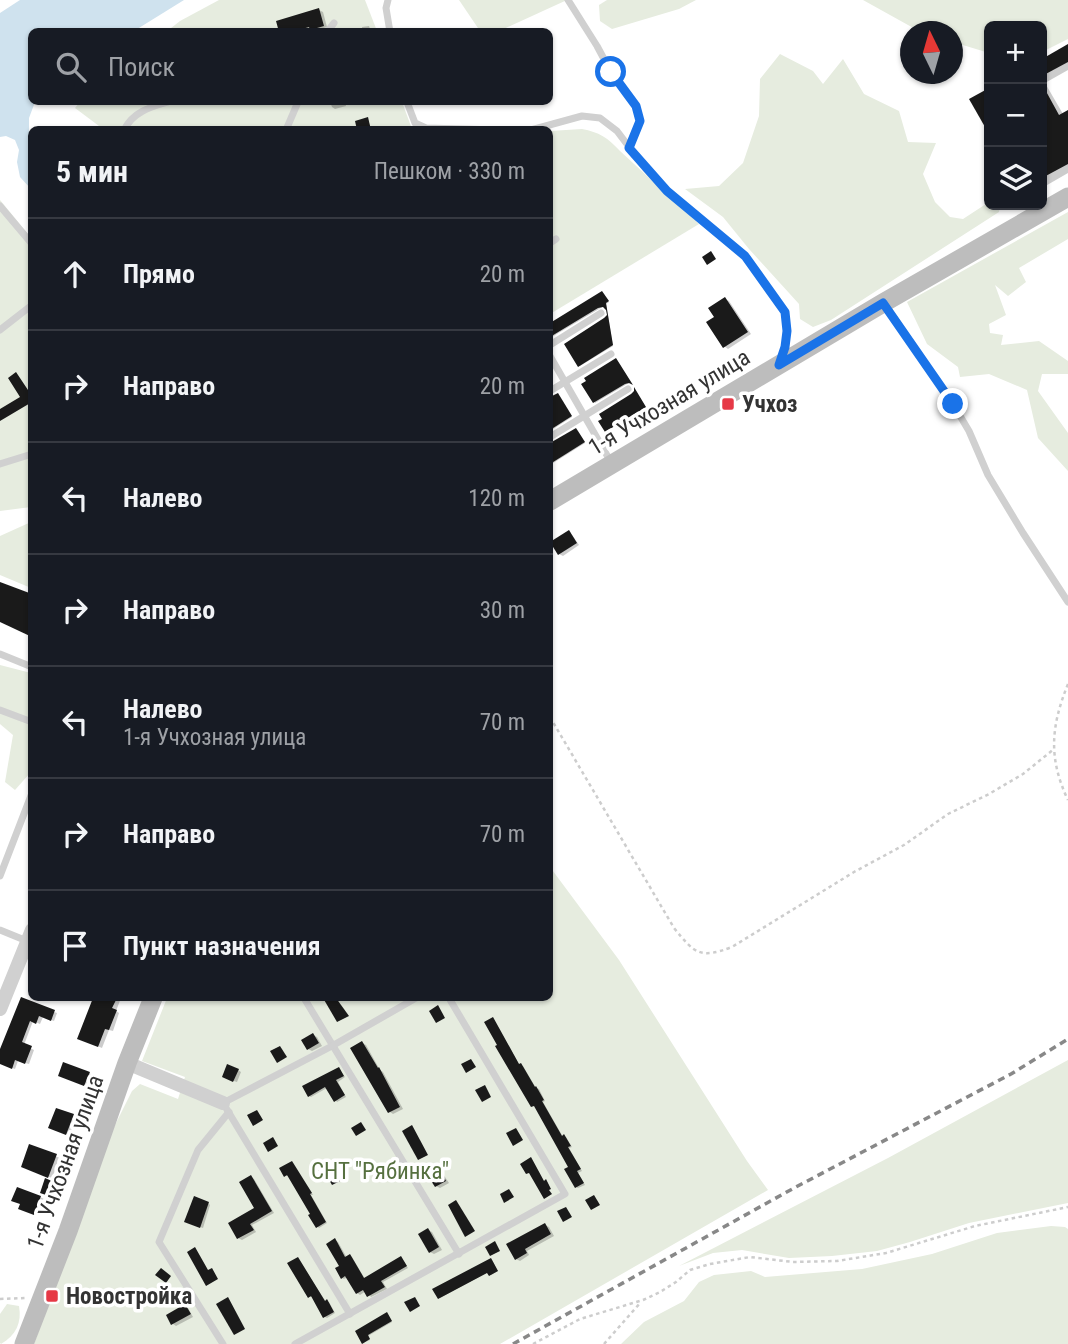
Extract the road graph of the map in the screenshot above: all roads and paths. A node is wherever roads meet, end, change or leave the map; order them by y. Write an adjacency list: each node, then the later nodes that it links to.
1 (388, 0): 5 (lane)
2 (568, 0): 13 (lane)
3 (334, 23): 4 (lane)
4 (330, 28)
5 (389, 28)
6 (159, 105): 9 (lane)
7 (297, 105): 10 (lane)
8 (408, 105): 11 (lane)
9 (126, 126)
10 (288, 126)
11 (415, 126)
12 (546, 126): 13 (lane)
13 (629, 148): 24 (lane)
14 (1068, 197): 17 (street, 1-я Учхозная улица)
15 (0, 206): 16 (lane)
16 (28, 239)
17 (883, 303): 24 (street, 1-я Учхозная улица); 34 (lane)
18 (28, 308): 20 (lane)
19 (601, 313): 21 (lane)
20 (0, 330)
21 (553, 343)
22 (611, 354): 25 (lane)
23 (553, 361): 25 (lane)
24 (779, 365): 32 (street, 1-я Учхозная улица)
25 (565, 382): 26 (lane); 28 (lane)
26 (553, 389)
27 (628, 389): 28 (lane)
28 (585, 416): 29 (lane); 32 (lane)
29 (553, 435)
30 (28, 455): 31 (lane)
31 (0, 464)
32 (612, 465): 33 (street, 1-я Учхозная улица)
33 (553, 498)
34 (1068, 602)
35 (0, 654): 36 (lane)
36 (28, 665)
37 (1068, 684): 41 (path)
38 (0, 710): 39 (lane)
39 (28, 720)
40 (553, 722): 41 (path)
41 (1055, 749): 42 (path)
42 (1068, 800)
43 (28, 803): 44 (lane)
44 (0, 876)
45 (0, 930): 46 (lane)
46 (28, 935)
47 (28, 938): 52 (street)
48 (152, 1001): 54 (street, 1-я Учхозная улица)
49 (305, 1001): 53 (lane)
50 (411, 1001): 53 (lane)
51 (451, 1001): 57 (lane)
52 (0, 1009)
53 (332, 1046): 55 (lane); 57 (lane)
54 (127, 1063): 55 (street); 58 (street, 1-я Учхозная улица)
55 (226, 1107): 61 (lane); 63 (lane)
56 (1068, 1207): 60 (path)
57 (459, 1254): 61 (lane)
58 (42, 1297): 59 (path); 62 (street, 1-я Учхозная улица)
59 (0, 1299)
60 (643, 1300): 65 (path); 66 (path)
61 (350, 1314): 64 (lane)
62 (24, 1344)
63 (223, 1344)
64 (295, 1344)
65 (533, 1344)
66 (604, 1344)

